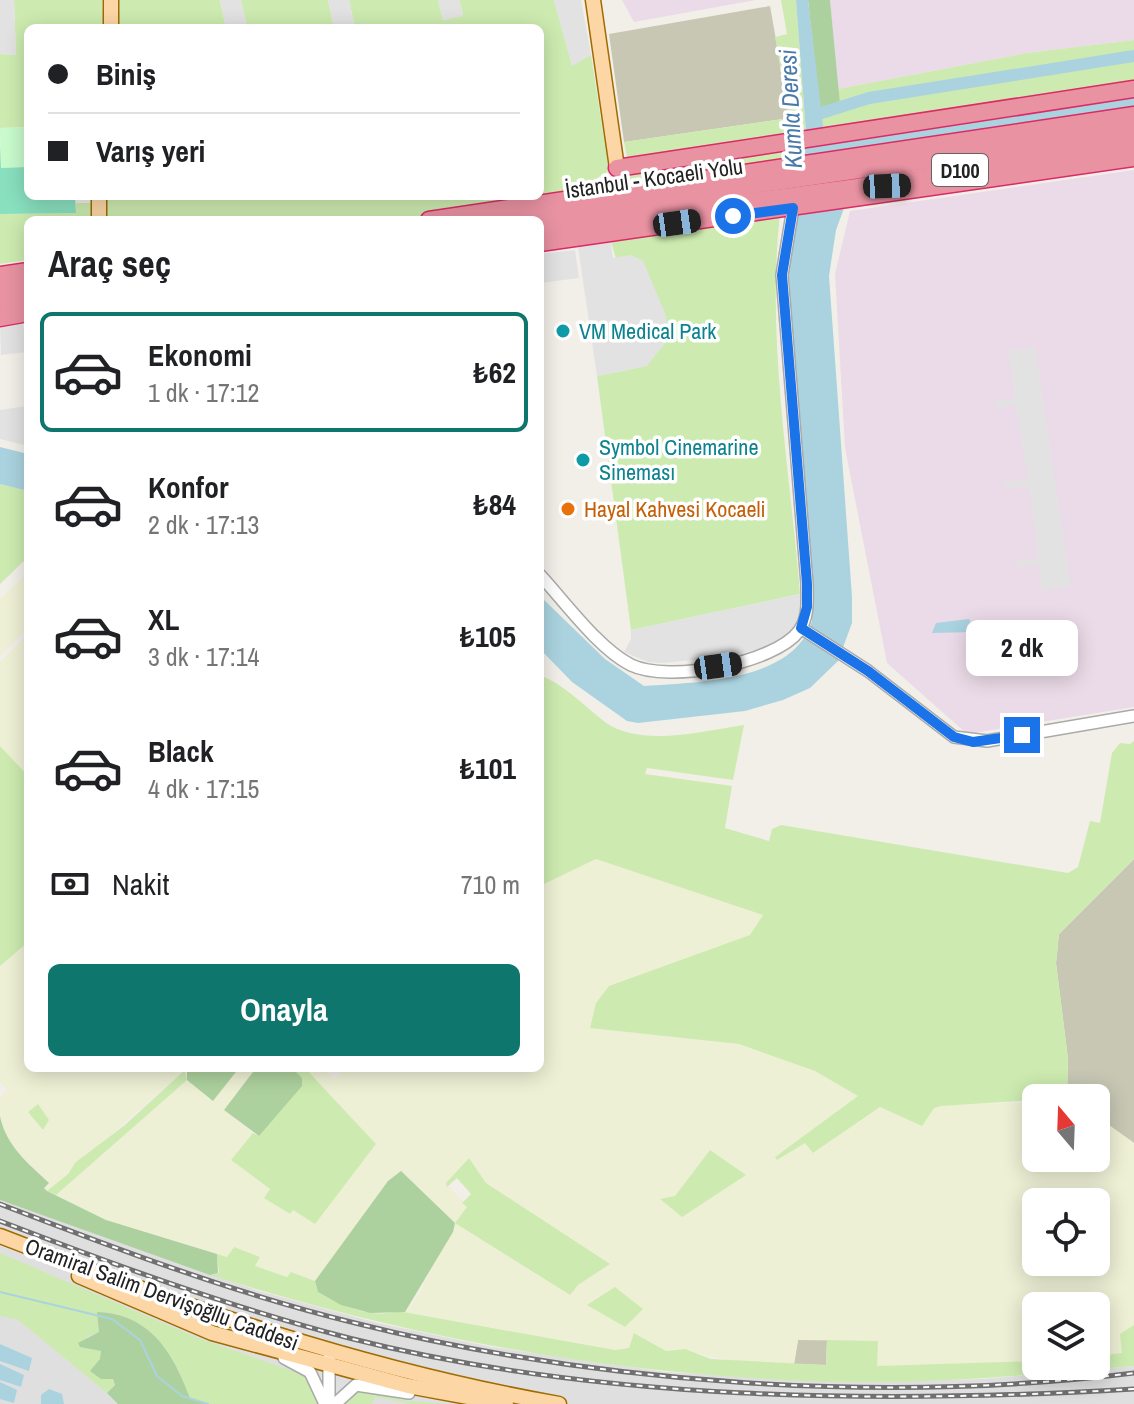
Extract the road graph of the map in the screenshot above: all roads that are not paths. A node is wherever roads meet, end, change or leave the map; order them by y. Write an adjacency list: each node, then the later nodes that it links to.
1 (111, 0): 3 (main road)
2 (593, 0): 11 (main road)
3 (111, 24)
4 (1134, 89): 11 (highway)
5 (1134, 115): 7 (highway)
6 (1134, 130): 9 (highway, D100)
7 (965, 141): 12 (highway); 13 (highway)
8 (1134, 143): 9 (highway, D100)
9 (1076, 145): 12 (highway, D100); 13 (highway, D100)
10 (1134, 158): 13 (highway)
11 (617, 168): 14 (highway); 16 (highway)
12 (866, 169): 13 (highway, D100)
13 (847, 182): 15 (highway, D100); 15 (highway)
14 (675, 184): 15 (highway); 16 (highway)
15 (798, 191): 18 (highway, İstanbul - Kocaeli Yolu / D100); 19 (highway, D100); 20 (highway); 30 (street)
16 (598, 196): 17 (highway)
17 (457, 216)
18 (544, 217)
19 (544, 229)
20 (544, 242)
21 (0, 275): 22 (highway)
22 (24, 284)
23 (24, 285): 25 (highway)
24 (24, 286): 26 (highway)
25 (0, 287)
26 (0, 302)
27 (24, 314): 28 (highway)
28 (0, 318)
29 (544, 579): 30 (street)
30 (802, 630): 31 (street)
31 (1134, 716)
32 (0, 1236): 35 (main road, Oramiral Salim Dervişoğllu Caddesi)
33 (0, 1245): 34 (main road, Oramiral Salim Dervişoğllu Caddesi)
34 (261, 1347): 35 (main road, Oramiral Salim Dervişoğllu Caddesi); 37 (street)
35 (329, 1358): 36 (main road, Oramiral Salim Dervişoğllu Caddesi); 37 (street); 39 (main road, Oramiral Salim Dervişoğllu Caddesi)
36 (433, 1391): 37 (street); 38 (main road, Oramiral Salim Dervişoğllu Caddesi)
37 (330, 1404)
38 (506, 1404)
39 (559, 1404)

